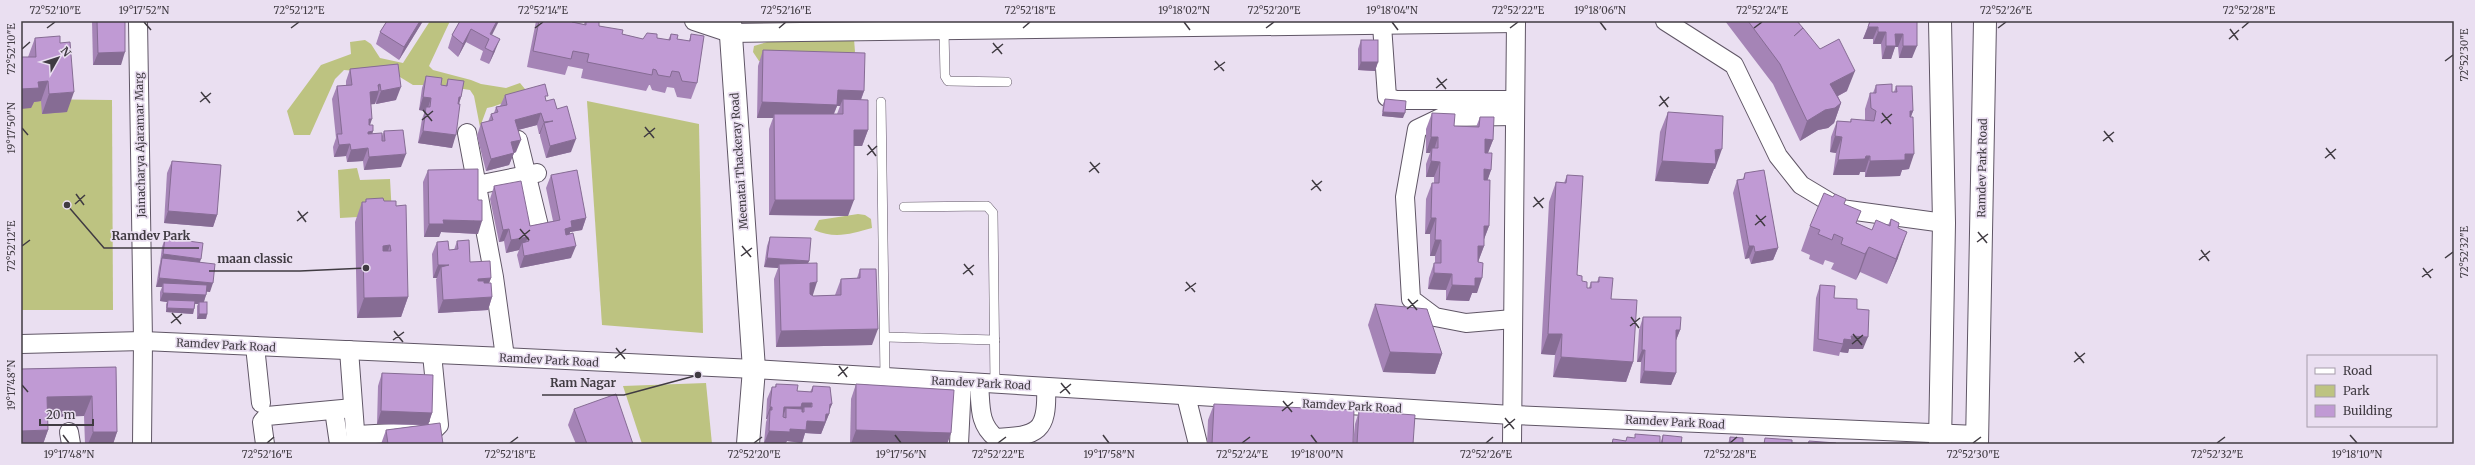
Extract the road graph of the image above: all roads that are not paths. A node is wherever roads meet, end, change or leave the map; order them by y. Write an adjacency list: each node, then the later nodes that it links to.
1 (138, 21): 26 (street, Jainacharya Ajaramar Marg)
2 (694, 21): 11 (street)
3 (1940, 21): 21 (main road)
4 (1985, 21): 44 (main road, Ramdev Park Road)
5 (1516, 22): 9 (street); 15 (street)
6 (1671, 22): 21 (street)
7 (1282, 24): 8 (street); 9 (street)
8 (1098, 25): 12 (street)
9 (1382, 25): 15 (street)
10 (862, 26): 11 (street); 12 (street)
11 (730, 27): 32 (main road, Meenatai Thackeray Road)
12 (938, 27): 13 (lane)
13 (1007, 82)
14 (881, 102): 24 (lane)
15 (1515, 108): 23 (street); 23 (street)
16 (467, 133): 19 (street)
17 (518, 140): 18 (street)
18 (532, 174): 19 (street); 22 (street)
19 (477, 185): 31 (street)
20 (904, 207): 25 (lane)
21 (1944, 223): 42 (main road)
22 (539, 226)
23 (1513, 319): 40 (street)
24 (885, 337): 25 (lane); 33 (lane)
25 (995, 340): 34 (lane)
26 (143, 341): 27 (street, Ramdev Park Road); 28 (street, Ramdev Park Road); 45 (street, Jainacharya Ajaramar Marg)
27 (21, 344)
28 (255, 346): 29 (street, Ramdev Park Road); 37 (street)
29 (348, 350): 30 (street, Ramdev Park Road); 38 (street)
30 (432, 354): 31 (street, Ramdev Park Road); 43 (street)
31 (505, 358): 32 (street, Ramdev Park Road)
32 (754, 370): 33 (street, Ramdev Park Road); 48 (main road, Meenatai Thackeray Road)
33 (885, 377): 34 (street, Ramdev Park Road)
34 (979, 383): 35 (street, Ramdev Park Road); 35 (street); 49 (street)
35 (1046, 387): 36 (street, Ramdev Park Road)
36 (1186, 396): 40 (street, Ramdev Park Road); 50 (street)
37 (260, 403)
38 (353, 408): 39 (street); 43 (street)
39 (334, 410): 46 (street); 47 (street)
40 (1512, 415): 41 (street, Ramdev Park Road); 51 (street)
41 (1862, 437): 42 (street, Ramdev Park Road)
42 (1940, 439): 44 (street, Ramdev Park Road)
43 (356, 440)
44 (1977, 440)
45 (142, 444)
46 (265, 444)
47 (339, 444)
48 (748, 444)
49 (960, 444)
50 (1198, 444)
51 (1512, 444)

